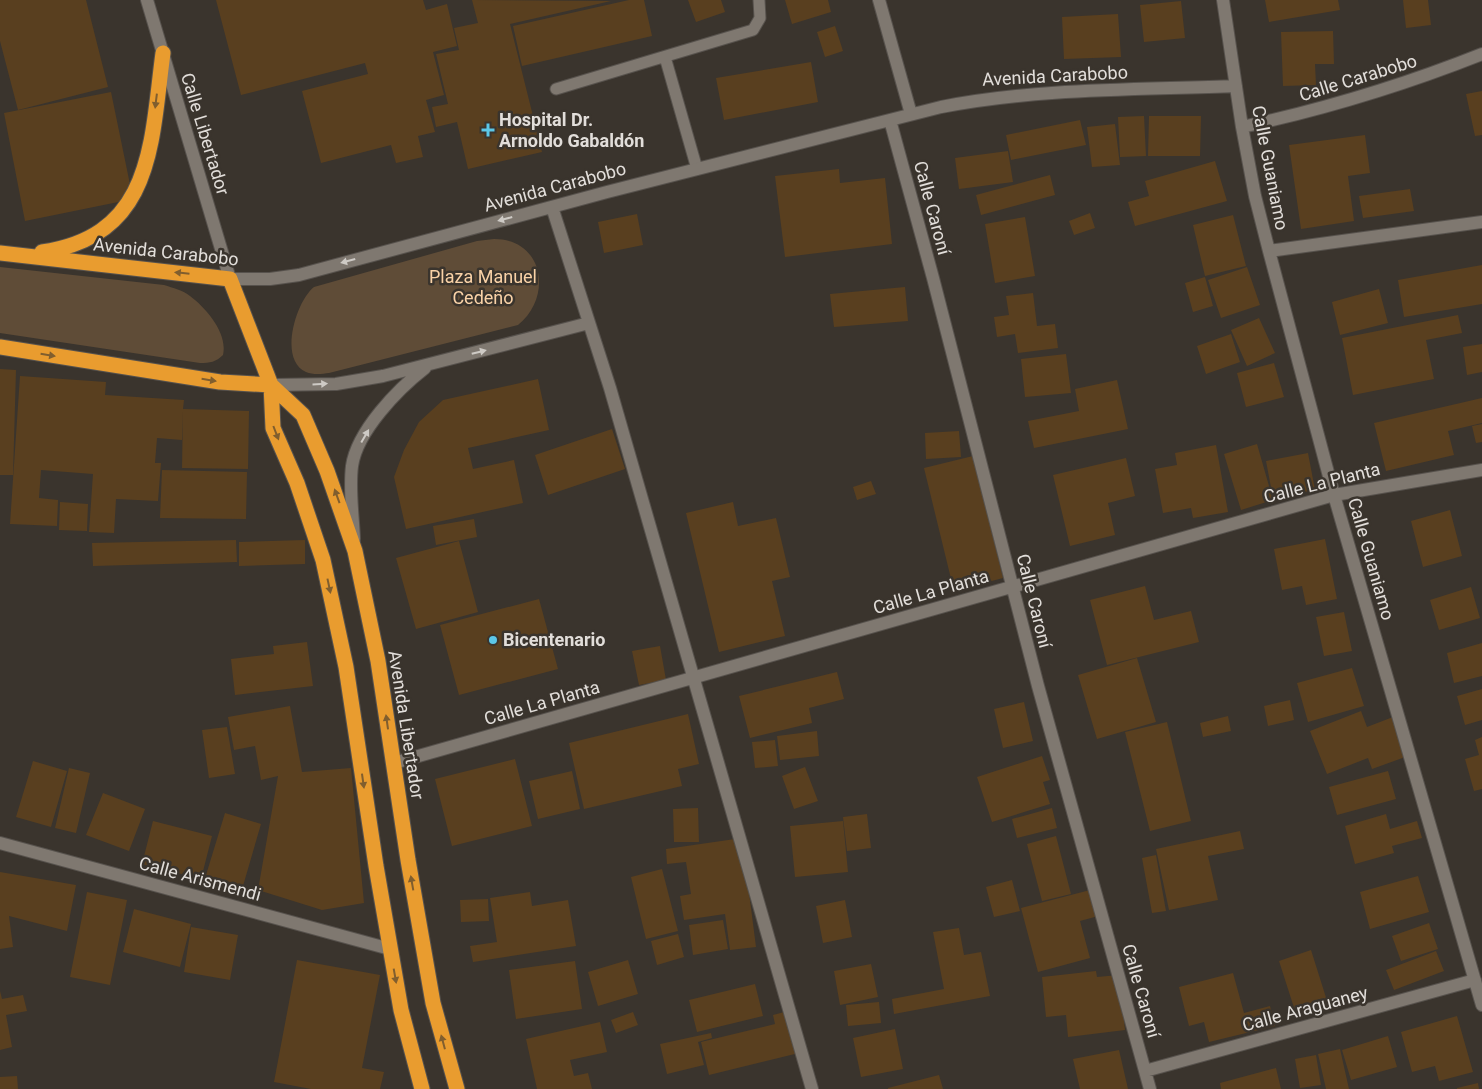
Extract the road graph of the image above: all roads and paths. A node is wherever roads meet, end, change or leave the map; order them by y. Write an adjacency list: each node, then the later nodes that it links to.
1 (147, 0): 5 (street, Calle Libertador)
2 (758, 0): 7 (lane)
3 (879, 0): 10 (street)
4 (1223, 0): 8 (street, Calle Guaniamo)
5 (163, 53): 18 (highway, one-way to 18); 19 (street, Calle Libertador)
6 (1482, 54): 12 (street, Calle Carabobo)
7 (665, 57): 9 (lane); 13 (lane)
8 (1236, 86): 10 (street, Avenida Carabobo); 12 (street, Calle Guaniamo)
9 (556, 89)
10 (911, 114): 11 (street, Avenida Carabobo)
11 (890, 120): 13 (street, Avenida Carabobo); 27 (street, Calle Caroní)
12 (1242, 126): 16 (street, Calle Guaniamo)
13 (697, 169): 14 (street, Avenida Carabobo)
14 (552, 207): 19 (street, Avenida Carabobo, one-way to 19); 20 (street)
15 (1482, 222): 16 (street)
16 (1269, 251): 25 (street, Calle Guaniamo)
17 (0, 253): 18 (highway, Avenida Carabobo)
18 (23, 255): 19 (highway, Avenida Carabobo, one-way to 18)
19 (230, 279): 23 (highway, Avenida Libertador)
20 (589, 323): 22 (street, one-way to 20); 28 (street)
21 (0, 347): 23 (highway, one-way to 23)
22 (428, 365): 23 (street, one-way to 22); 26 (street, one-way to 22)
23 (271, 385): 26 (highway, Avenida Libertador, one-way to 23); 31 (highway, Avenida Libertador, one-way to 31)
24 (1482, 470): 25 (street, Calle La Planta)
25 (1334, 495): 27 (street, Calle La Planta); 32 (street, Calle Guaniamo)
26 (355, 551): 29 (highway, Avenida Libertador, one-way to 26)
27 (1012, 587): 28 (street, Calle La Planta); 34 (street, Calle Caroní)
28 (694, 678): 29 (street, Calle La Planta); 37 (street)
29 (394, 763): 36 (highway, Avenida Libertador, one-way to 29)
30 (0, 843): 31 (street, Calle Arismendi)
31 (390, 949): 35 (highway, Avenida Libertador, one-way to 35)
32 (1475, 980): 33 (street, Calle Guaniamo); 34 (street, Calle Araguaney)
33 (1482, 1004)
34 (1145, 1071): 38 (street, Calle Caroní)
35 (422, 1089)
36 (457, 1089)
37 (812, 1089)
38 (1150, 1089)

